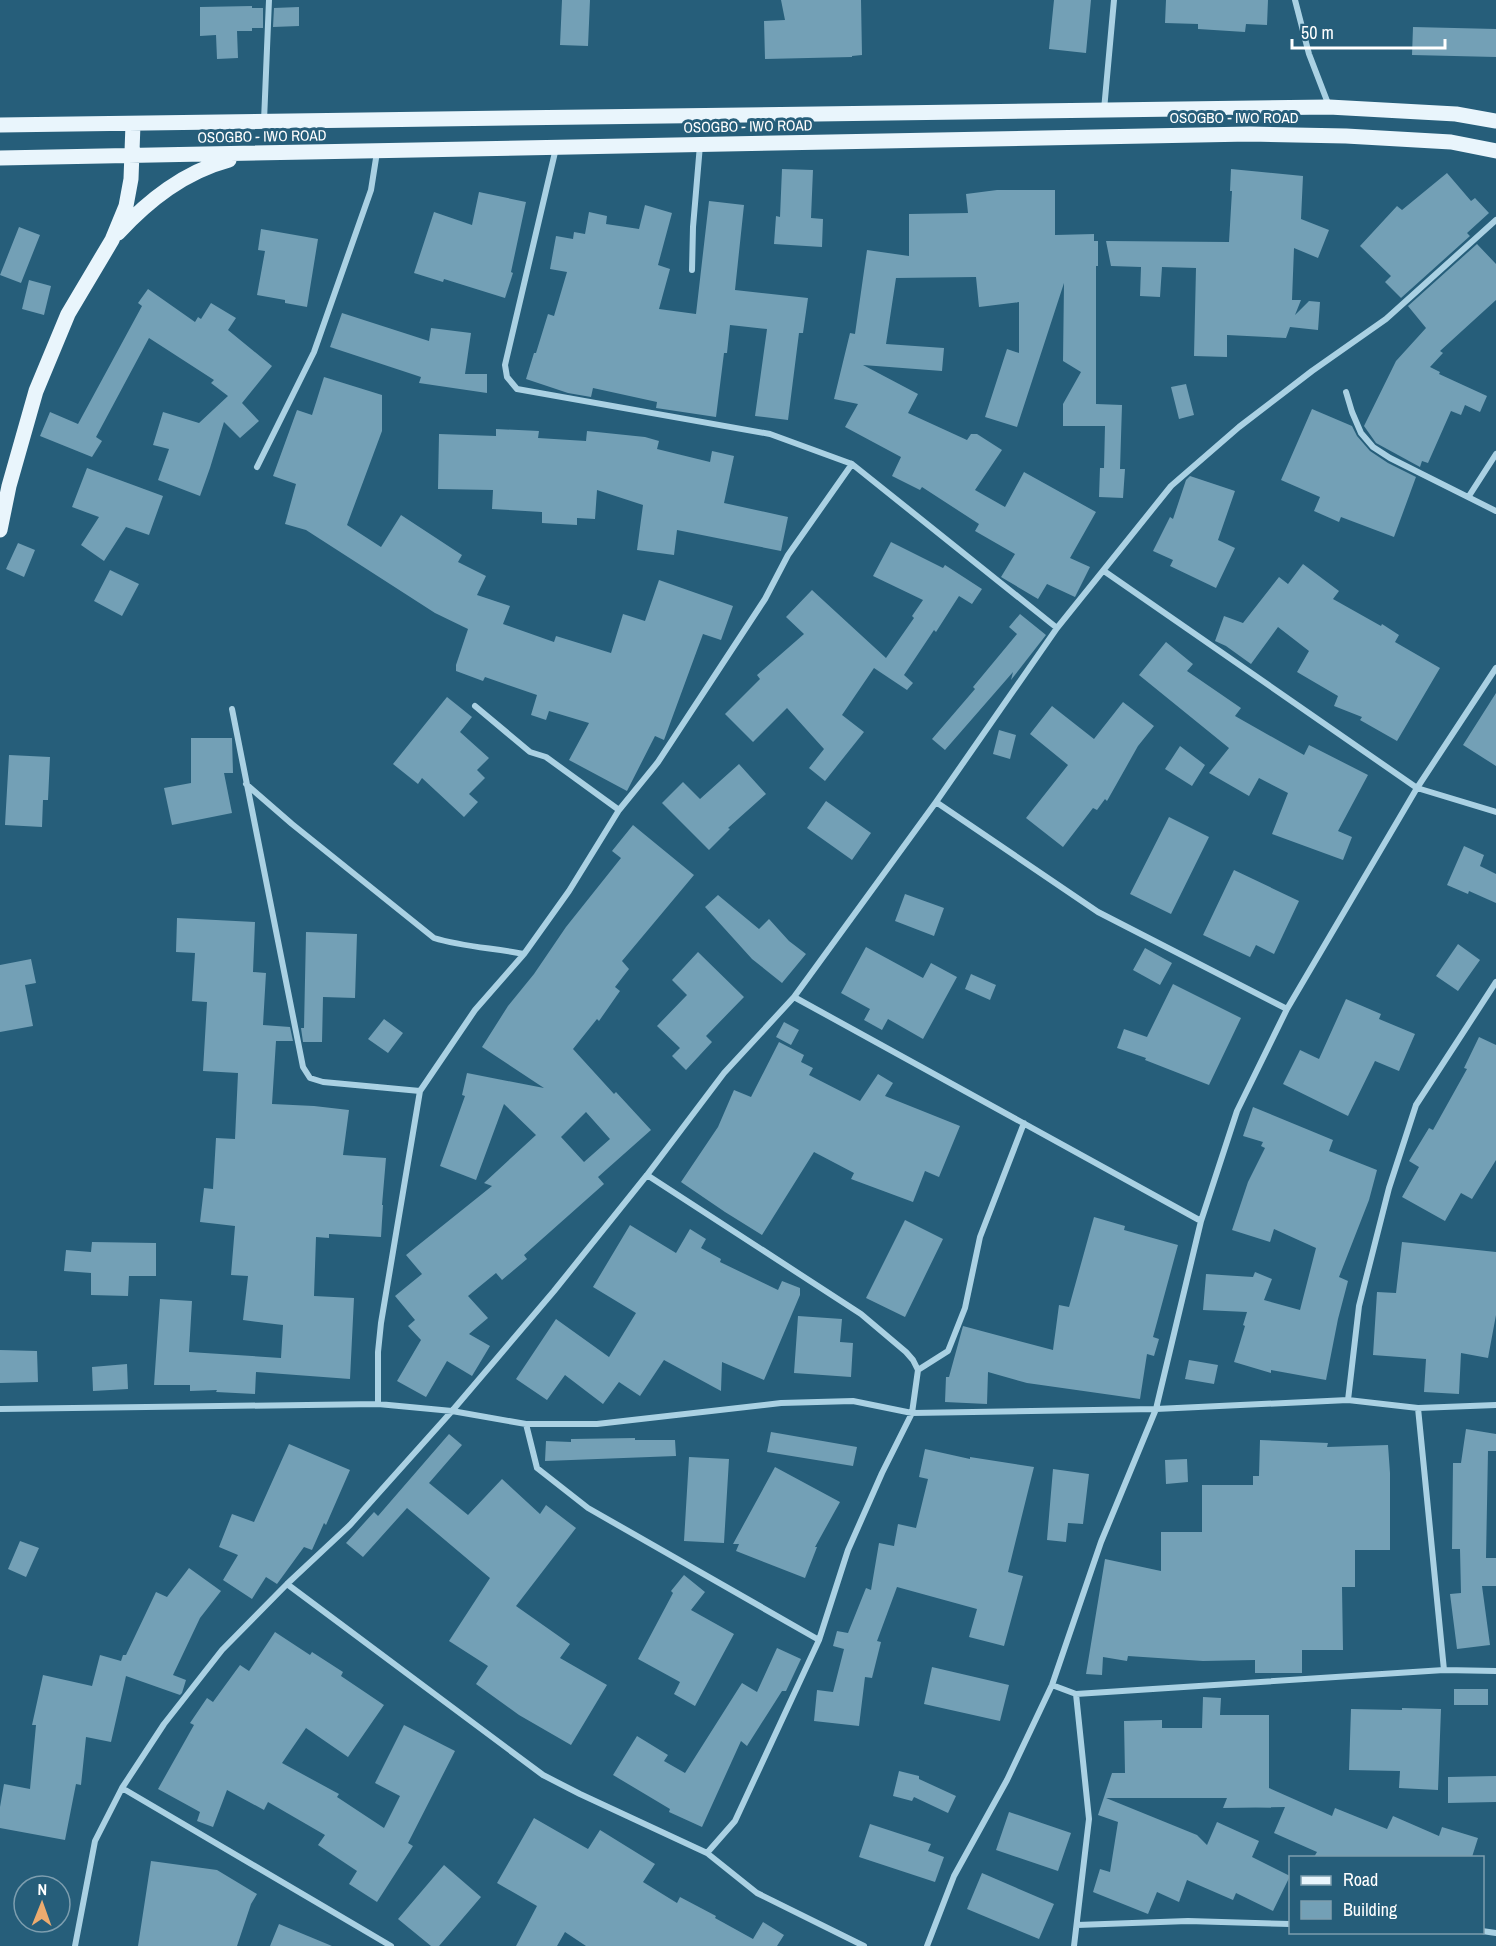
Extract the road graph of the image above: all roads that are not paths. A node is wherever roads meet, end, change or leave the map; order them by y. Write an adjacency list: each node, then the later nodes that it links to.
1 (269, 0): 7 (street)
2 (1114, 0): 5 (street)
3 (1295, 0): 4 (street)
4 (1329, 106): 5 (main road, OSOGBO - IWO ROAD); 6 (main road, OSOGBO - IWO ROAD)
5 (1104, 110): 7 (main road, OSOGBO - IWO ROAD)
6 (1496, 121)
7 (264, 122): 8 (main road, OSOGBO - IWO ROAD)
8 (133, 124): 9 (main road, OSOGBO - IWO ROAD); 15 (main road)
9 (0, 125)
10 (700, 144): 11 (main road, OSOGBO - IWO ROAD); 13 (main road, OSOGBO - IWO ROAD); 19 (street)
11 (556, 147): 12 (main road, OSOGBO - IWO ROAD); 22 (street)
12 (377, 152): 14 (main road, OSOGBO - IWO ROAD); 23 (street)
13 (1496, 152)
14 (252, 154): 15 (main road, OSOGBO - IWO ROAD); 18 (main road)
15 (132, 156): 16 (main road, OSOGBO - IWO ROAD); 18 (main road)
16 (0, 158)
17 (1496, 220): 27 (street)
18 (111, 240): 26 (main road)
19 (692, 270)
20 (1346, 392): 24 (street)
21 (1496, 454): 24 (street)
22 (852, 464): 28 (street); 35 (street)
23 (257, 468)
24 (1469, 496): 25 (street)
25 (1496, 511)
26 (0, 530)
27 (1104, 571): 28 (street); 33 (street)
28 (1057, 628): 34 (street)
29 (1496, 669): 33 (street)
30 (475, 706): 35 (street)
31 (232, 709): 32 (street)
32 (246, 784): 37 (street); 41 (street)
33 (1417, 788): 36 (street); 40 (street)
34 (936, 802): 39 (street); 40 (street)
35 (619, 810): 37 (street)
36 (1496, 812)
37 (524, 954): 41 (street)
38 (1496, 982): 46 (street)
39 (794, 997): 42 (street); 43 (street)
40 (1287, 1009): 44 (street)
41 (420, 1091): 47 (street)
42 (1024, 1123): 44 (street); 45 (street)
43 (647, 1175): 45 (street); 52 (street)
44 (1201, 1221): 51 (street)
45 (918, 1370): 53 (street)
46 (1348, 1400): 50 (street); 51 (street)
47 (378, 1404): 49 (street); 52 (street)
48 (1496, 1405): 50 (street)
49 (0, 1408)
50 (1418, 1408): 57 (street)
51 (1156, 1409): 53 (street); 59 (street)
52 (452, 1411): 54 (street); 55 (street)
53 (912, 1413): 54 (street); 56 (street)
54 (526, 1424): 56 (street)
55 (288, 1584): 61 (street); 62 (street)
56 (819, 1640): 62 (street)
57 (1444, 1670): 58 (street); 60 (street)
58 (1496, 1671)
59 (1052, 1685): 60 (street); 68 (street)
60 (1076, 1694): 63 (street)
61 (122, 1788): 65 (street); 66 (street)
62 (707, 1852): 67 (street)
63 (1077, 1924): 64 (street); 69 (street)
64 (1289, 1924)
65 (75, 1946)
66 (391, 1946)
67 (864, 1946)
68 (927, 1946)
69 (1074, 1946)

